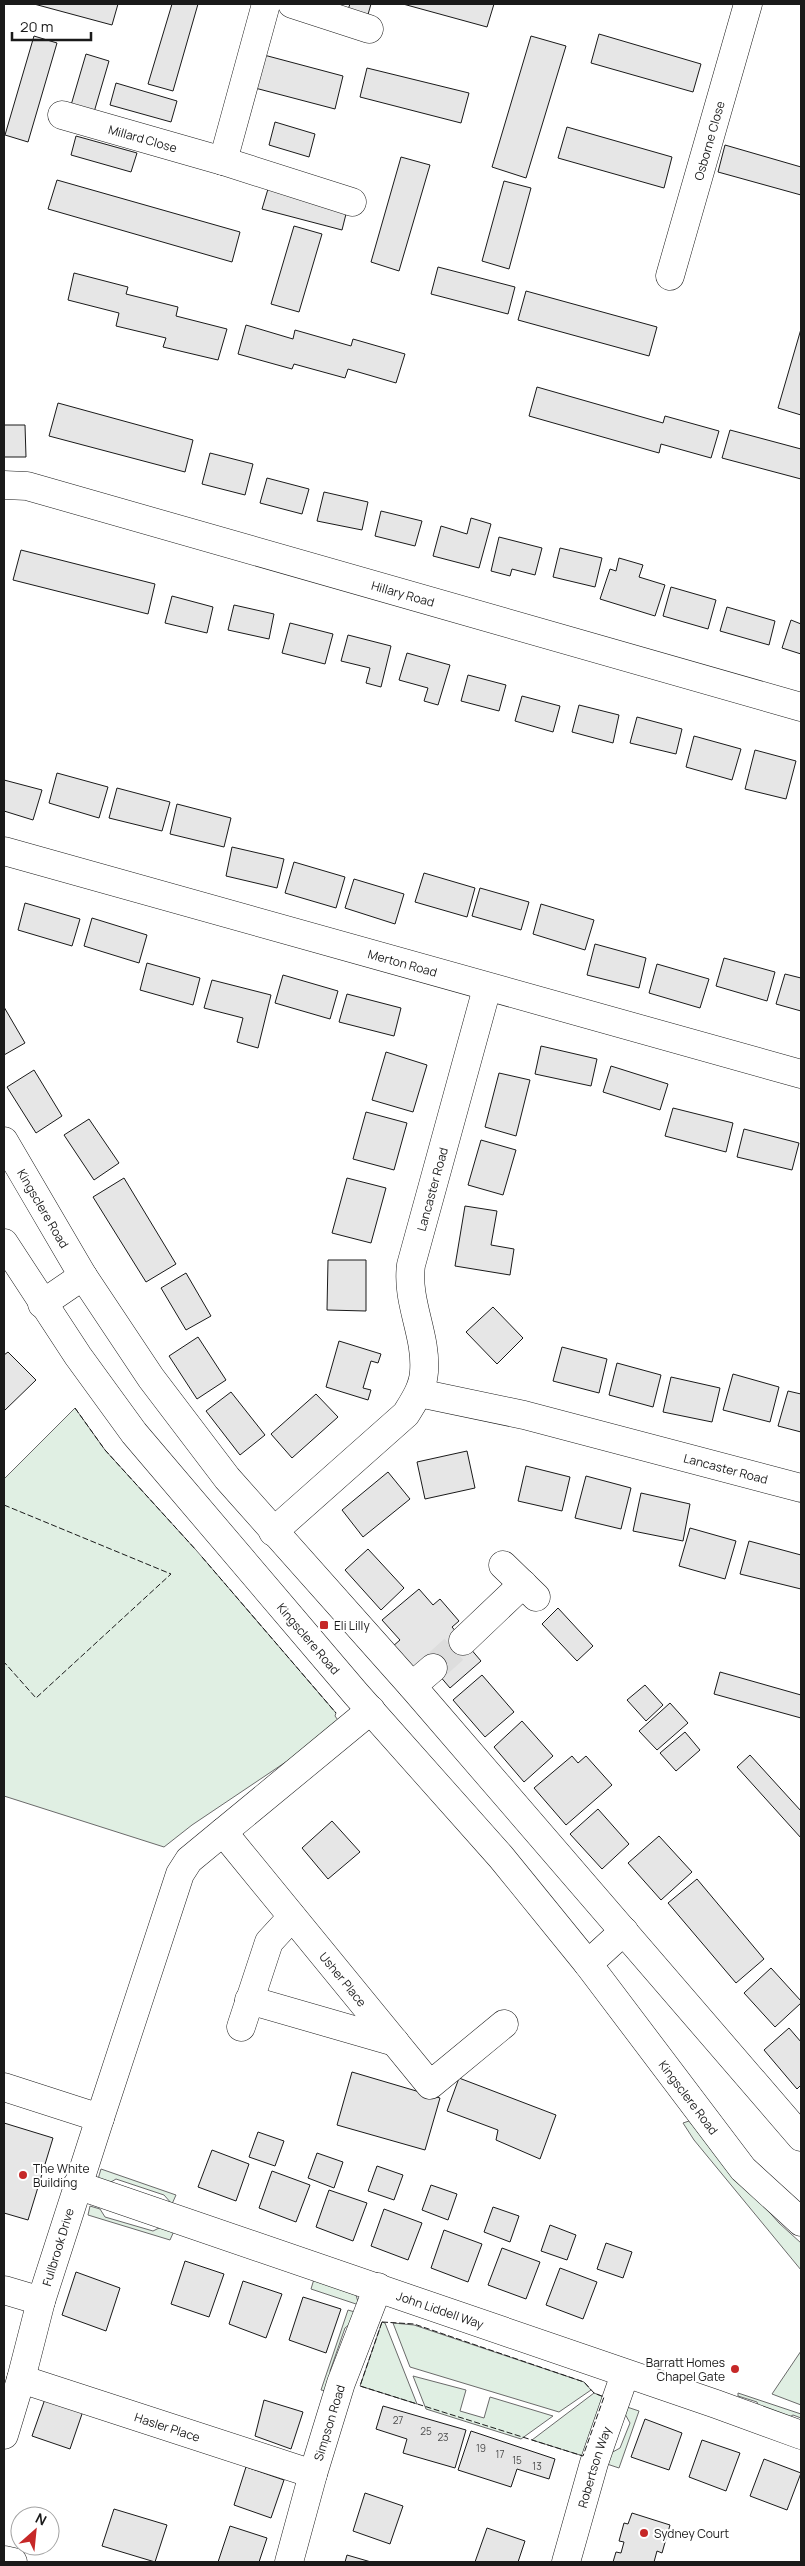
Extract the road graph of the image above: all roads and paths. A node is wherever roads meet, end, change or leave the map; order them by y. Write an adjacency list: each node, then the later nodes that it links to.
1 (266, 4): 6 (street)
2 (292, 4): 4 (street)
3 (748, 4): 8 (street, Osborne Close)
4 (369, 29)
5 (62, 115): 6 (street, Millard Close)
6 (223, 161): 7 (street, Millard Close)
7 (352, 202)
8 (670, 276)
9 (4, 486): 10 (street, Hillary Road)
10 (801, 707)
11 (4, 851): 12 (street, Merton Road)
12 (487, 988): 13 (street, Merton Road); 18 (street, Lancaster Road)
13 (801, 1074)
14 (4, 1141): 16 (street, Kingsclere Road)
15 (4, 1243): 17 (street, Kingsclere Road)
16 (83, 1276): 17 (street); 20 (street, Kingsclere Road)
17 (42, 1304): 25 (street, Kingsclere Road)
18 (419, 1393): 19 (street, Lancaster Road); 20 (street, Lancaster Road)
19 (801, 1488)
20 (274, 1532): 24 (street, Kingsclere Road)
21 (503, 1565): 22 (street)
22 (463, 1641)
23 (433, 1668): 24 (street)
24 (412, 1686): 28 (street, Kingsclere Road)
25 (371, 1710): 26 (street, Fullbrook Drive); 29 (street, Kingsclere Road)
26 (223, 1832): 27 (street, Usher Place); 35 (street, Fullbrook Drive)
27 (292, 1917): 30 (street); 33 (street, Usher Place)
28 (624, 1931): 29 (street); 36 (street, Kingsclere Road)
29 (588, 1964): 38 (street, Kingsclere Road)
30 (249, 2000): 32 (street); 33 (street)
31 (504, 2024): 33 (street, Usher Place)
32 (241, 2027)
33 (395, 2042)
34 (4, 2088): 35 (street)
35 (100, 2118): 37 (street, Fullbrook Drive)
36 (801, 2137)
37 (77, 2185): 39 (street, John Liddell Way); 41 (street, Fullbrook Drive)
38 (801, 2222)
39 (378, 2287): 42 (street, John Liddell Way); 46 (street, Simpson Road)
40 (4, 2290): 41 (street, Fullbrook Drive)
41 (41, 2301): 43 (street)
42 (626, 2374): 45 (street, John Liddell Way); 50 (street, Robertson Way)
43 (21, 2380): 44 (street); 46 (street, Hasler Place)
44 (4, 2435)
45 (801, 2435)
46 (313, 2474): 49 (street, Simpson Road)
47 (4, 2560): 48 (street)
48 (13, 2562)
49 (289, 2562)
50 (566, 2562)

